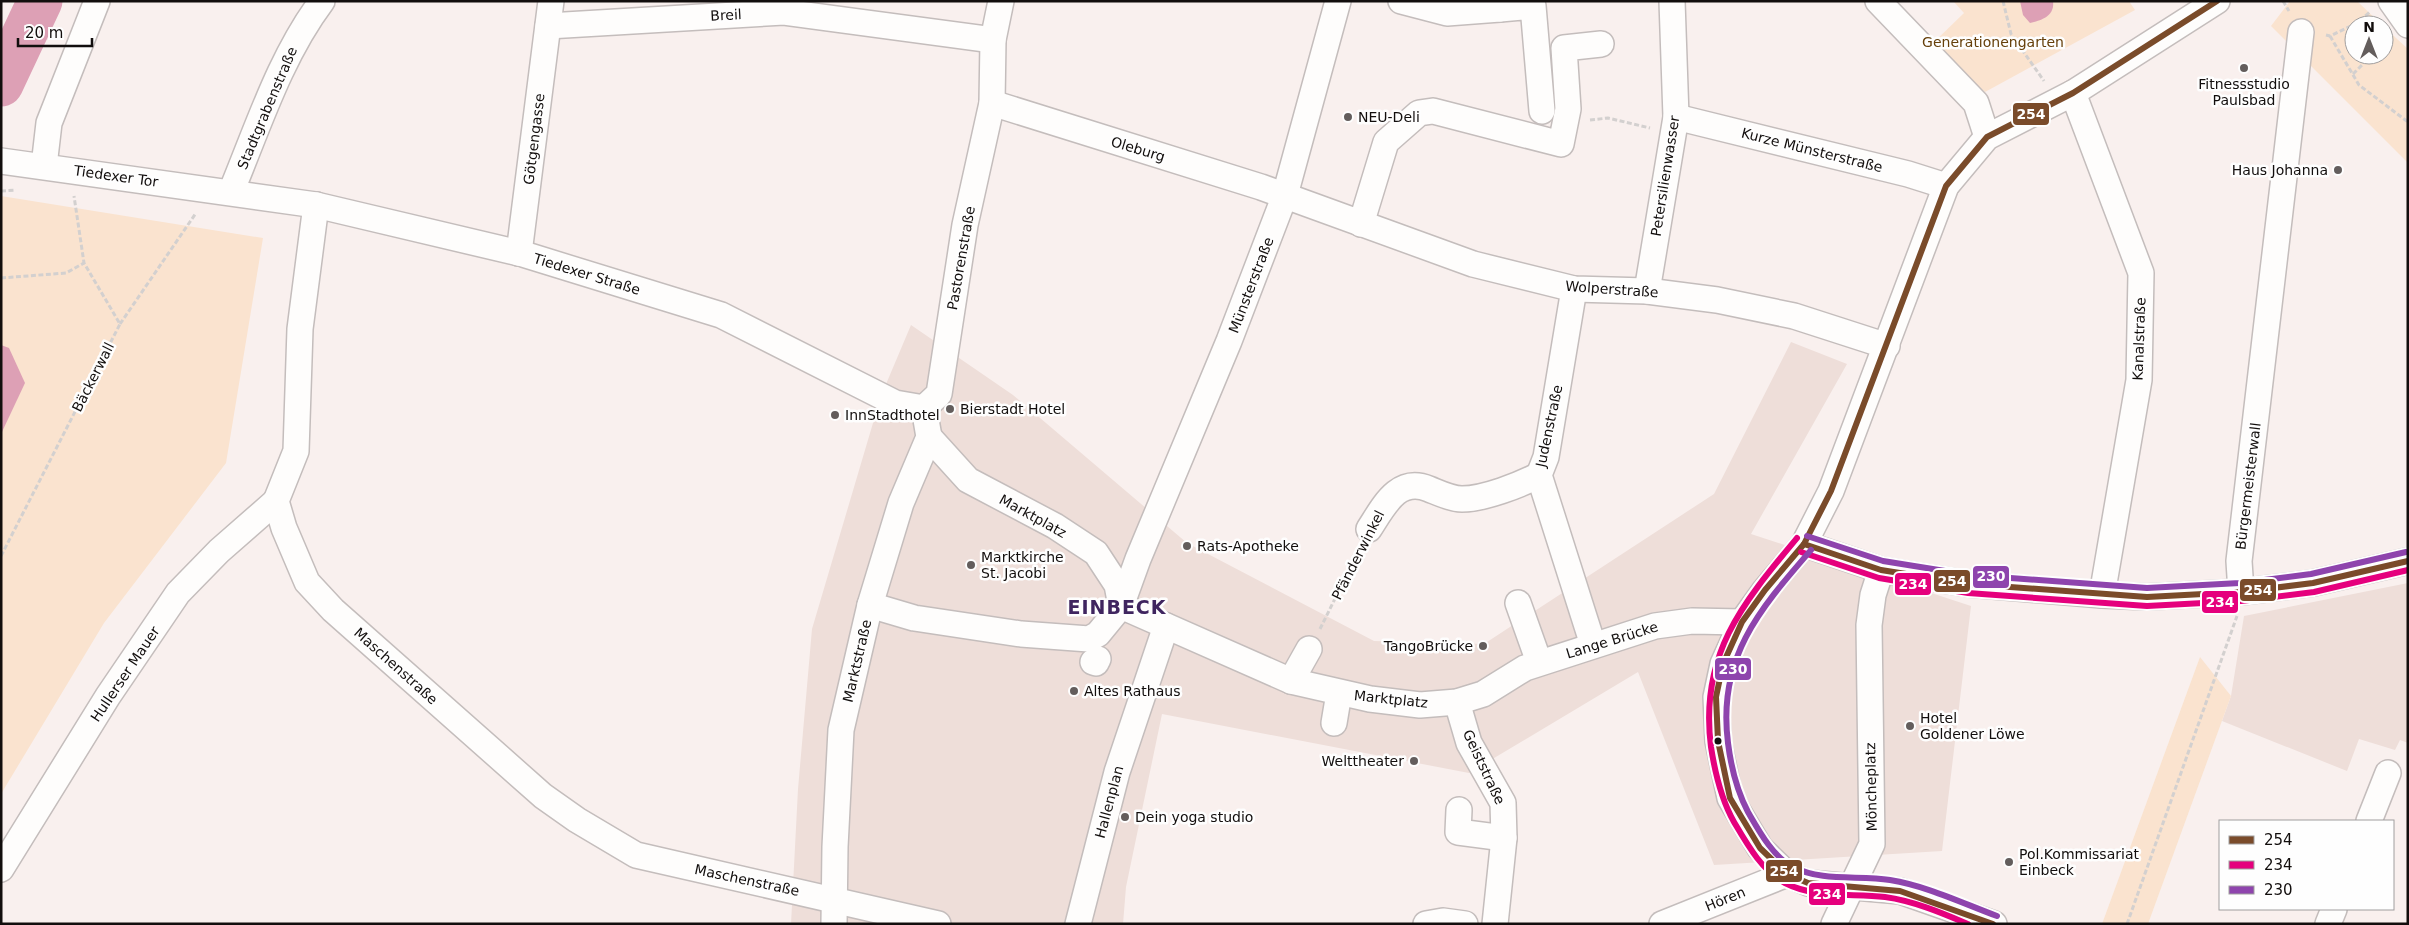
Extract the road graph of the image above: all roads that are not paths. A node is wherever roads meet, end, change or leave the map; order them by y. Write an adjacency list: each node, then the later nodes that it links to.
1 (97, 1): 23 (street)
2 (322, 1): 25 (street, Stadtgrabenstraße)
3 (550, 1): 13 (street, Götgengasse)
4 (1001, 1): 15 (street, Pastorenstraße)
5 (1338, 1): 26 (street, Münsterstraße)
6 (1401, 1): 11 (street)
7 (1672, 1): 20 (street, Petersilienwasser)
8 (1878, 1): 21 (street)
9 (2217, 1): 17 (street)
10 (2383, 4): 12 (street)
11 (1500, 5): 19 (street)
12 (2408, 25)
13 (548, 26): 15 (street, Breil); 29 (street, Götgengasse)
14 (2301, 32): 41 (street, Bürgermeisterwall)
15 (993, 40): 18 (street, Pastorenstraße)
16 (1601, 44): 28 (street)
17 (2065, 97): 21 (street); 42 (street, Kanalstraße)
18 (992, 103): 26 (street, Oleburg); 33 (street, Pastorenstraße)
19 (1542, 111)
20 (1674, 125): 24 (street, Kurze Münsterstraße); 31 (street, Petersilienwasser)
21 (1987, 137): 24 (street)
22 (2, 161): 23 (street, Tiedexer Tor)
23 (44, 166): 25 (street, Tiedexer Tor)
24 (1946, 186): 32 (street)
25 (222, 191): 27 (street, Tiedexer Straße)
26 (1285, 195): 28 (street, Wolperstraße); 45 (street, Münsterstraße)
27 (316, 205): 29 (street, Tiedexer Straße); 36 (street)
28 (1361, 224): 30 (street, Wolperstraße)
29 (520, 253): 33 (street, Tiedexer Straße)
30 (1574, 289): 31 (street, Wolperstraße); 35 (street, Judenstraße)
31 (1647, 291): 32 (street, Wolperstraße)
32 (1887, 346): 38 (street)
33 (924, 408): 34 (street)
34 (929, 437): 44 (street, Marktstraße); 45 (street, Marktplatz)
35 (1539, 474): 37 (street, Pfänderwinkel); 48 (street, Judenstraße)
36 (276, 501): 60 (street, Hullerser Mauer); 63 (street, Maschenstraße)
37 (1370, 528)
38 (1804, 544): 40 (street); 46 (street)
39 (2408, 561): 41 (street)
40 (1881, 570): 42 (street); 62 (street, Möncheplatz)
41 (2241, 592): 42 (street)
42 (2102, 595)
43 (1518, 603): 50 (street)
44 (870, 605): 45 (street); 63 (street, Marktstraße)
45 (1121, 606): 47 (street, Marktplatz)
46 (1742, 622): 48 (street, Lange Brücke); 61 (street)
47 (1166, 626): 52 (street, Marktplatz); 67 (street, Hallenplan)
48 (1594, 645): 50 (street, Lange Brücke)
49 (1310, 649): 52 (street)
50 (1538, 662): 51 (street, Lange Brücke)
51 (1514, 673): 54 (street, Marktplatz)
52 (1291, 681): 53 (street, Marktplatz)
53 (1339, 693): 54 (street, Marktplatz); 55 (street)
54 (1457, 702): 59 (street, Geiststraße)
55 (1334, 723)
56 (2388, 773): 58 (street)
57 (1459, 810): 59 (street)
58 (2369, 820)
59 (1504, 838): 70 (street, Geiststraße)
60 (1, 869)
61 (1787, 874): 62 (street); 71 (street, Hören)
62 (1854, 886): 72 (street, Möncheplatz); 73 (street)
63 (835, 899): 65 (street, Marktstraße); 66 (street, Maschenstraße)
64 (2334, 910): 74 (street)
65 (834, 924)
66 (938, 924)
67 (1078, 924)
68 (1426, 924): 69 (street)
69 (1466, 924)
70 (1495, 924)
71 (1662, 924)
72 (1834, 924)
73 (1994, 924)
74 (2328, 924)

